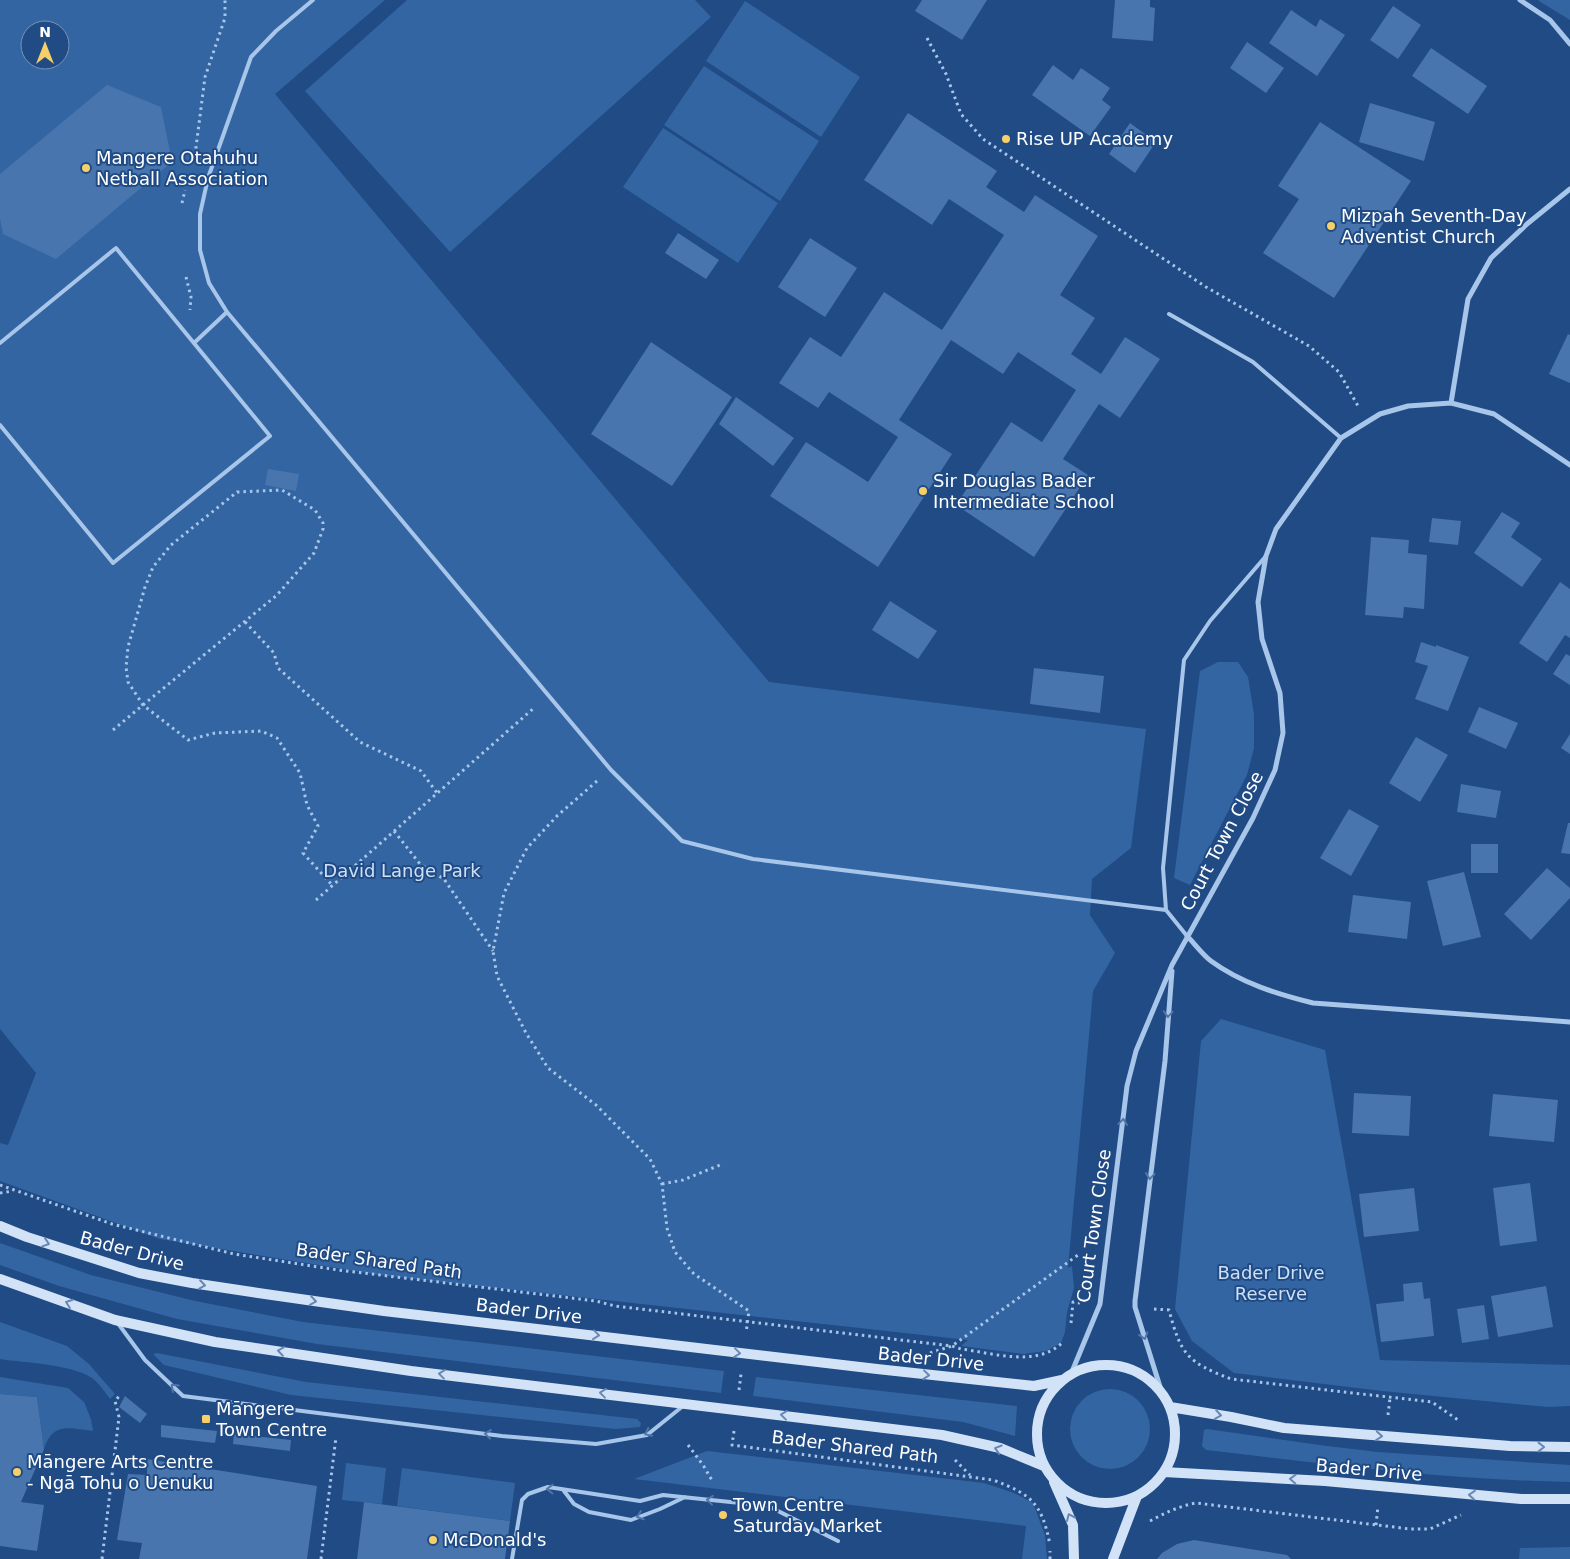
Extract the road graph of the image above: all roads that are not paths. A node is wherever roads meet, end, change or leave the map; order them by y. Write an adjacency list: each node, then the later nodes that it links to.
1 (313, 0): 5 (lane)
2 (1520, 0): 3 (street)
3 (1570, 44)
4 (1570, 189): 9 (street)
5 (227, 312): 8 (lane); 14 (lane)
6 (1169, 314): 11 (lane)
7 (0, 343): 8 (lane)
8 (194, 343): 10 (lane)
9 (1451, 403): 11 (street, Court Town Close); 12 (street, Court Town Close)
10 (0, 425)
11 (1341, 438): 13 (street, Court Town Close)
12 (1570, 465)
13 (1266, 556): 14 (lane); 15 (street, Court Town Close)
14 (1166, 910): 15 (lane)
15 (1187, 936): 16 (street, Court Town Close); 17 (street, Court Town Close)
16 (1172, 966): 21 (street, Court Town Close, one-way to 16); 23 (street, Court Town Close, one-way to 23)
17 (1570, 1022)
18 (0, 1226): 22 (main road, Bader Drive, one-way to 22)
19 (0, 1279): 20 (main road, one-way to 19)
20 (115, 1320): 24 (main road, one-way to 20); 24 (lane, one-way to 20)
21 (1071, 1374): 22 (main road); 23 (main road)
22 (1062, 1380): 27 (main road)
23 (1162, 1393): 25 (main road)
24 (686, 1403): 27 (main road, one-way to 24)
25 (1170, 1407): 26 (main road, Bader Drive, one-way to 26); 28 (main road)
26 (1570, 1447)
27 (1044, 1466): 29 (main road)
28 (1164, 1472): 31 (main road); 33 (main road, Bader Drive, one-way to 28)
29 (1052, 1478): 31 (main road); 36 (main road, one-way to 29)
30 (564, 1490): 32 (lane); 32 (lane, one-way to 30); 35 (lane, one-way to 35)
31 (1136, 1496): 37 (main road)
32 (685, 1497): 34 (lane, one-way to 32)
33 (1570, 1499)
34 (838, 1541)
35 (512, 1559)
36 (1074, 1559)
37 (1113, 1559)

